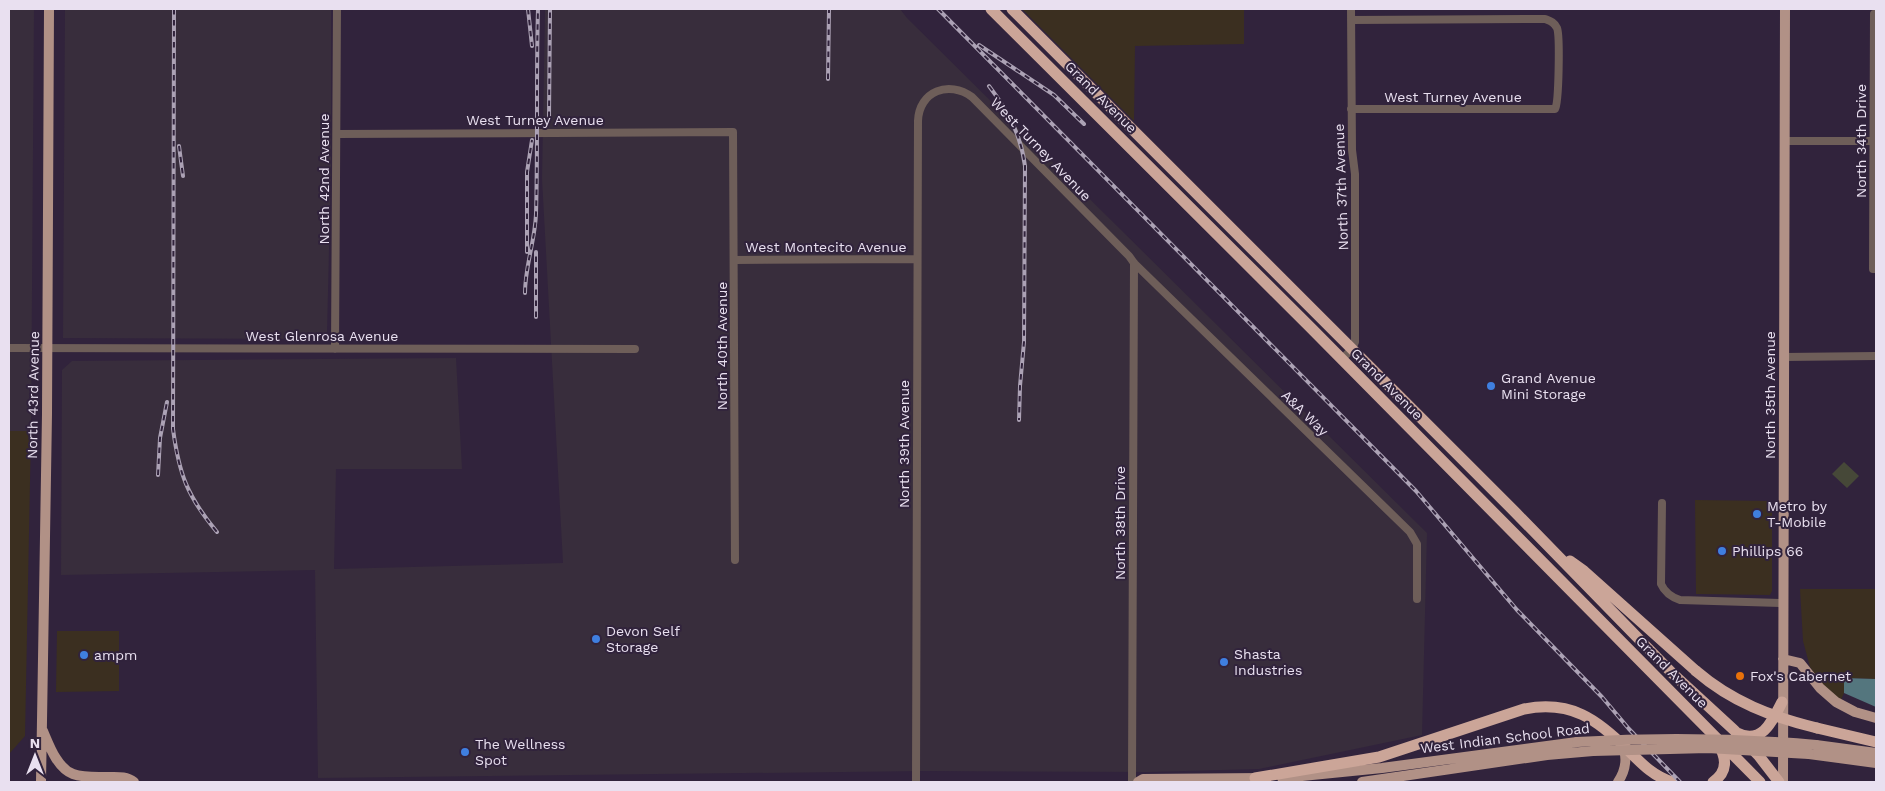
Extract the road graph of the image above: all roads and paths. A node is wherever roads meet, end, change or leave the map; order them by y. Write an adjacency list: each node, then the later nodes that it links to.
1 (50, 9): 24 (main road, North 43rd Avenue)
2 (337, 9): 14 (street, North 42nd Avenue)
3 (991, 9): 17 (highway, Grand Avenue)
4 (1012, 9): 13 (highway, Grand Avenue)
5 (1351, 9): 8 (street, North 37th Avenue)
6 (1785, 9): 15 (main road, North 35th Avenue)
7 (1875, 14): 9 (street, North 34th Drive)
8 (1351, 20): 11 (street, North 37th Avenue); 11 (street, West Turney Avenue)
9 (1875, 99): 16 (street, North 34th Drive)
10 (919, 107): 19 (street, North 39th Avenue); 21 (street, West Turney Avenue)
11 (1351, 110): 25 (street, North 37th Avenue)
12 (733, 132): 14 (street, West Turney Avenue); 20 (street, North 40th Avenue)
13 (1136, 133): 17 (highway); 25 (highway, Grand Avenue)
14 (337, 134): 26 (street, North 42nd Avenue)
15 (1784, 141): 16 (street); 28 (main road, North 35th Avenue)
16 (1874, 141): 18 (street, North 34th Drive)
17 (1125, 143): 30 (highway, Grand Avenue)
18 (1875, 183): 22 (street, North 34th Drive)
19 (917, 259): 20 (street, West Montecito Avenue); 54 (street, North 39th Avenue)
20 (735, 260): 35 (street, North 40th Avenue)
21 (1134, 263): 36 (street, A&A Way); 55 (street, North 38th Drive)
22 (1875, 269)
23 (9, 348): 24 (street, West Glenrosa Avenue)
24 (48, 348): 26 (street, West Glenrosa Avenue); 43 (main road, North 43rd Avenue)
25 (1352, 348): 30 (street); 32 (highway, Grand Avenue)
26 (335, 349): 27 (street, West Glenrosa Avenue)
27 (635, 349)
28 (1784, 356): 29 (street); 37 (main road, North 35th Avenue)
29 (1876, 356)
30 (1341, 360): 33 (highway, Grand Avenue)
31 (1662, 503): 37 (street)
32 (1515, 512): 33 (highway); 34 (highway, Grand Avenue)
33 (1496, 516): 40 (highway, Grand Avenue)
34 (1549, 547): 38 (highway, Grand Avenue); 47 (highway, bridge)
35 (735, 560)
36 (1417, 599)
37 (1784, 603): 39 (main road, North 35th Avenue)
38 (1655, 654): 40 (highway); 44 (highway, Grand Avenue)
39 (1783, 659): 41 (main road, North 35th Avenue); 42 (main road)
40 (1644, 665): 45 (highway, Grand Avenue)
41 (1782, 702): 44 (highway); 62 (main road, North 35th Avenue)
42 (1876, 718)
43 (42, 726): 52 (main road, North 43rd Avenue); 53 (main road)
44 (1734, 730): 62 (highway, Grand Avenue)
45 (1712, 734): 60 (highway); 61 (highway, Grand Avenue)
46 (1620, 742): 50 (highway); 58 (main road); 59 (highway)
47 (1876, 742)
48 (1876, 753): 50 (main road, West Indian School Road, bridge)
49 (1876, 763): 57 (main road, West Indian School Road, bridge)
50 (1255, 778): 51 (main road, West Indian School Road)
51 (1218, 780): 56 (main road, West Indian School Road)
52 (41, 782)
53 (134, 782)
54 (916, 782)
55 (1132, 782)
56 (1138, 782)
57 (1362, 782)
58 (1618, 782)
59 (1672, 782)
60 (1713, 782)
61 (1760, 782)
62 (1781, 782)

